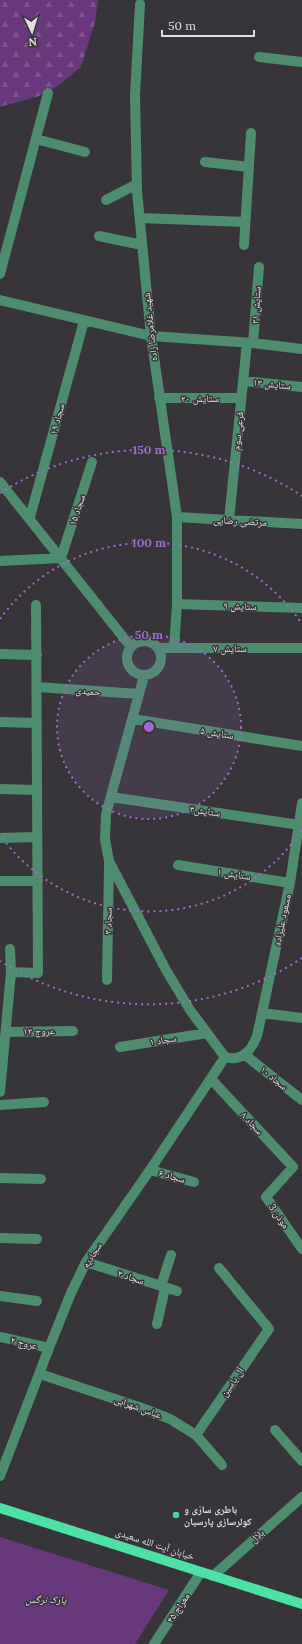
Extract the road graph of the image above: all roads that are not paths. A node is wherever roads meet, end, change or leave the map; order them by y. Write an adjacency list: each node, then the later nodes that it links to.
1 (140, 4): 10 (street, شهید غلامرضا زاده)
2 (259, 57): 3 (street)
3 (302, 62)
4 (48, 93): 6 (street)
5 (251, 133): 9 (street)
6 (36, 139): 7 (street); 18 (street)
7 (85, 152)
8 (205, 162): 9 (street)
9 (249, 167): 13 (street)
10 (137, 184): 11 (street); 12 (street, شهید غلامرضا زاده)
11 (106, 200)
12 (140, 218): 13 (street); 15 (street, شهید غلامرضا زاده)
13 (245, 222): 16 (street)
14 (100, 236): 15 (street)
15 (142, 245): 21 (street, شهید غلامرضا زاده)
16 (244, 245)
17 (259, 267): 22 (street, ستایش ۲۱)
18 (0, 274)
19 (0, 300): 20 (street)
20 (84, 321): 21 (street); 30 (street, سجاد ۱۹)
21 (151, 336): 22 (street); 26 (street, شهید غلامرضا زاده)
22 (250, 343): 23 (street); 24 (street, فرعی سوم)
23 (302, 349)
24 (243, 381): 25 (street, ستایش ۱۳); 27 (street, فرعی سوم)
25 (302, 387)
26 (159, 398): 27 (street, ستایش ۲۰); 31 (street, شهید غلامرضا زاده)
27 (241, 398): 32 (street, فرعی سوم)
28 (92, 462): 34 (street, سجاد ۱۵)
29 (0, 482): 30 (street)
30 (30, 517): 34 (street)
31 (177, 517): 32 (street, مرتضی رضایی); 36 (street, شهید غلامرضا زاده)
32 (229, 520): 33 (street, مرتضی رضایی)
33 (302, 524)
34 (61, 558): 35 (street); 39 (street)
35 (0, 561)
36 (177, 604): 38 (street, ستایش ۹); 41 (street, شهید غلامرضا زاده)
37 (36, 605): 44 (street)
38 (302, 608)
39 (131, 647): 40 (street); 45 (street)
40 (159, 648): 41 (street, ستایش ۷); 45 (street)
41 (174, 648): 42 (street, ستایش ۷)
42 (302, 648)
43 (0, 654): 44 (street)
44 (37, 655): 46 (street)
45 (144, 676): 47 (street)
46 (37, 687): 47 (street, حمیدی); 50 (street)
47 (139, 694): 48 (street)
48 (133, 719): 51 (street, ستایش ۵); 54 (street)
49 (0, 722): 50 (street)
50 (37, 723): 53 (street)
51 (302, 746)
52 (0, 789): 53 (street)
53 (37, 790): 58 (street)
54 (111, 797): 56 (street, ستایش۳); 59 (street)
55 (302, 803): 56 (street, مسعود علیزاده)
56 (300, 825): 63 (street, مسعود علیزاده)
57 (0, 838): 58 (street)
58 (37, 838): 62 (street)
59 (109, 861): 66 (street, سجاد ۳); 72 (street)
60 (178, 865): 63 (street, ستایش ۱)
61 (0, 881): 62 (street)
62 (38, 881): 65 (street)
63 (290, 883): 68 (street, مسعود علیزاده)
64 (10, 949): 65 (street)
65 (11, 972): 67 (street)
66 (107, 980)
67 (4, 1011): 71 (street)
68 (262, 1013): 69 (street); 74 (street, مسعود علیزاده)
69 (302, 1018)
70 (73, 1031): 71 (street, عروج ۱۲)
71 (6, 1032): 76 (street)
72 (207, 1033): 73 (street, سجاد ۱); 75 (street)
73 (120, 1047)
74 (245, 1055): 75 (street); 79 (street, سجاد ۱۰)
75 (225, 1057): 77 (street, سجادیه)
76 (1, 1062): 78 (street)
77 (211, 1079): 82 (street, سجاد ۸); 83 (street, سجادیه)
78 (0, 1092)
79 (302, 1100)
80 (44, 1102): 81 (street)
81 (0, 1105)
82 (293, 1167): 89 (street, موذن 3)
83 (150, 1170): 86 (street, سجاد ۶); 91 (street, سجادیه)
84 (0, 1178): 85 (street)
85 (41, 1179)
86 (194, 1182)
87 (0, 1238): 88 (street)
88 (37, 1239)
89 (302, 1249)
90 (171, 1255): 93 (street)
91 (86, 1262): 93 (street, سجاد ۴); 99 (street, سجادیه)
92 (219, 1268): 102 (street, آل یاسین)
93 (163, 1287): 94 (street, سجاد ۴); 97 (street)
94 (177, 1292)
95 (0, 1296): 96 (street)
96 (36, 1301)
97 (157, 1324)
98 (0, 1337): 99 (street, عروج ۲)
99 (48, 1348): 100 (street, سجادیه)
100 (40, 1374): 102 (street, عباس شهرابی); 105 (street, سجادیه)
101 (275, 1430): 103 (street)
102 (196, 1435): 104 (street, عباس شهرابی)
103 (302, 1461)
104 (222, 1465)
105 (0, 1476)
106 (302, 1497): 109 (street, بلال)
107 (0, 1508): 108 (main road, خیابان آیت الله سعیدی)
108 (201, 1572): 109 (main road, خیابان آیت الله سعیدی); 111 (street, معراج ۴۵)
109 (213, 1576): 110 (main road, خیابان آیت الله سعیدی)
110 (302, 1604)
111 (154, 1644)

